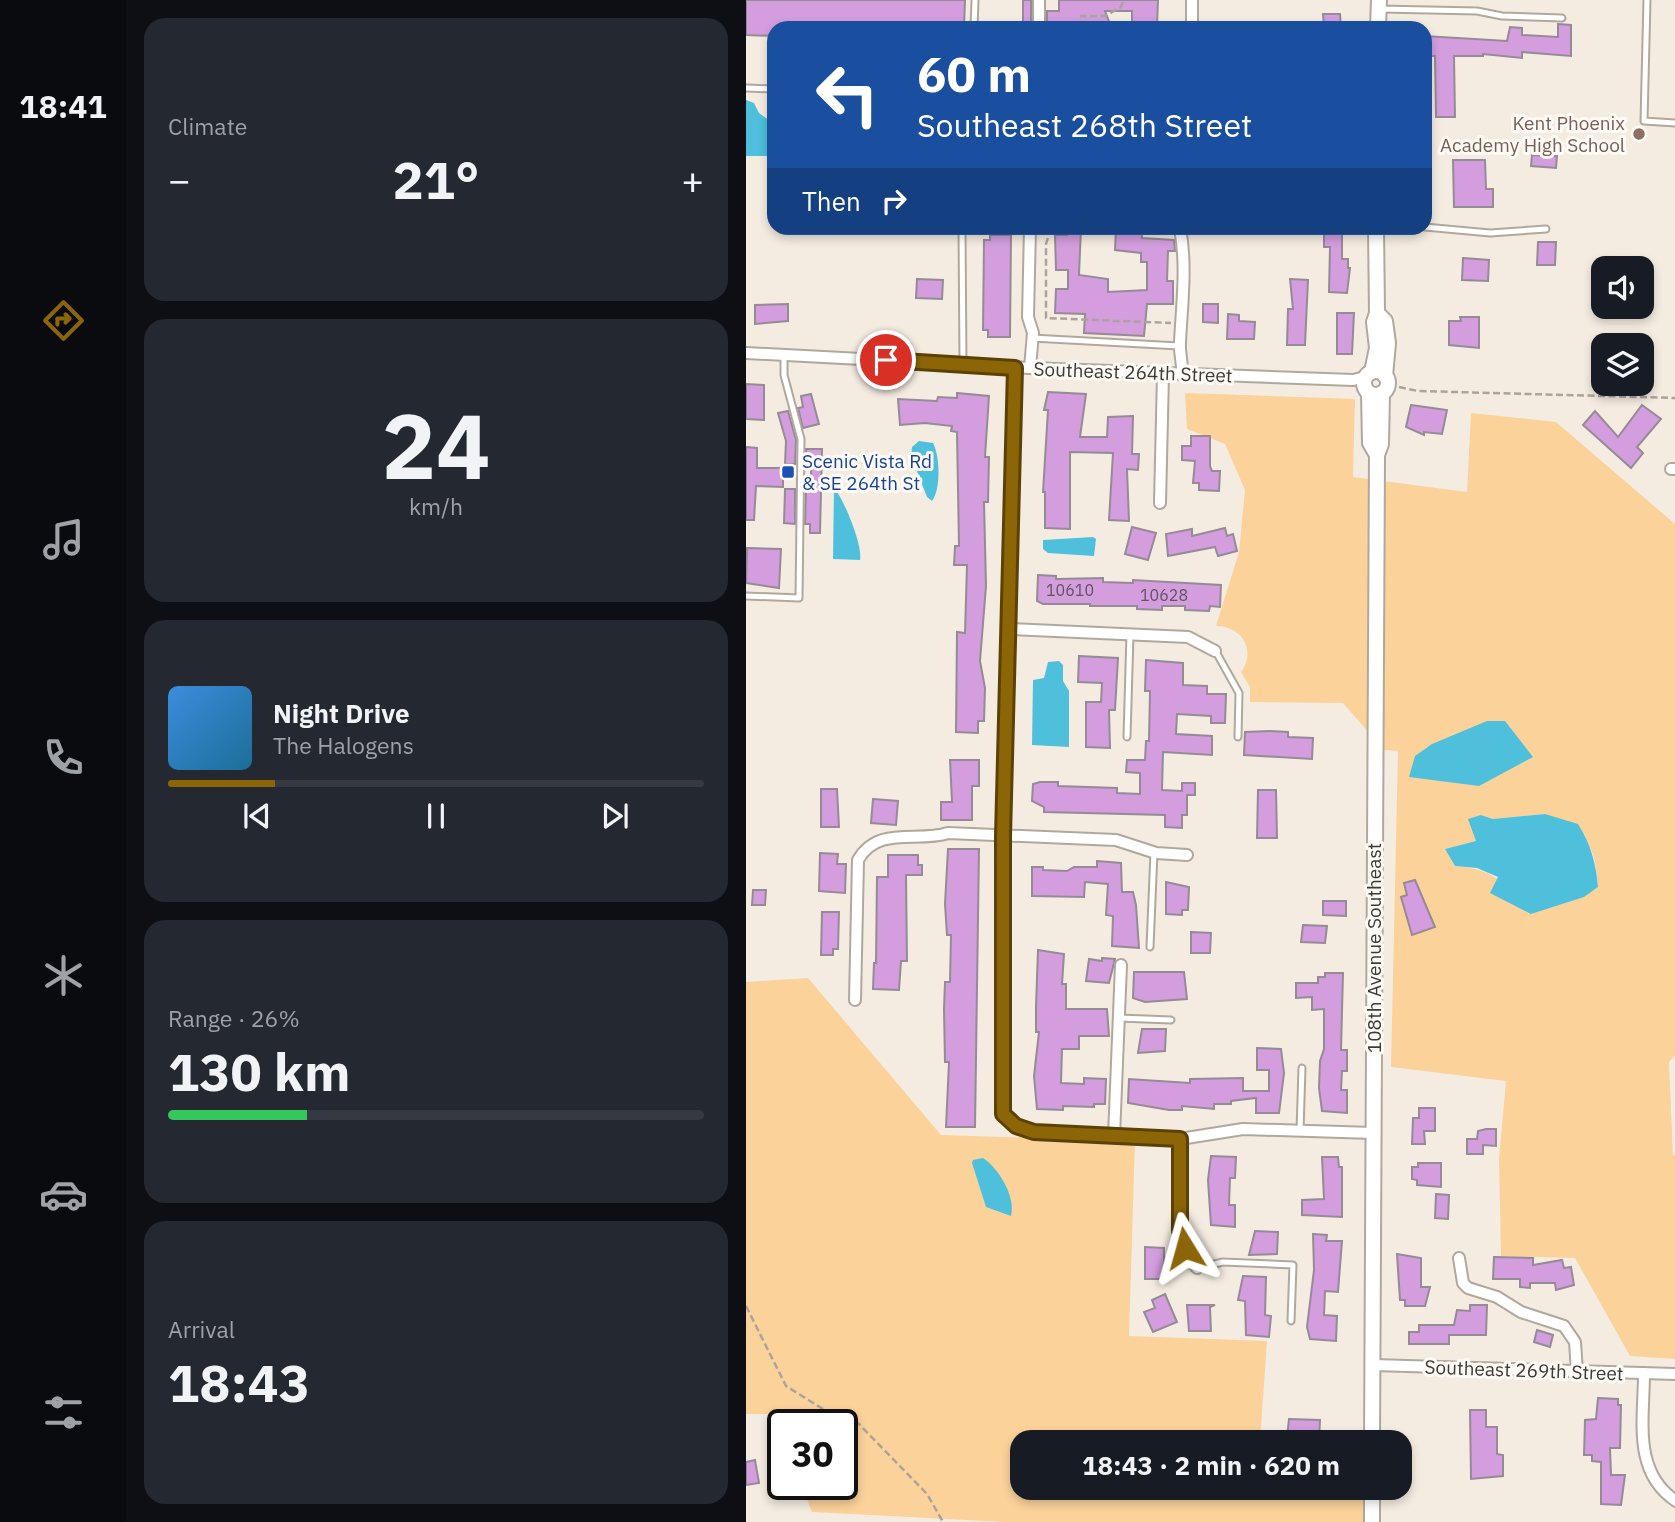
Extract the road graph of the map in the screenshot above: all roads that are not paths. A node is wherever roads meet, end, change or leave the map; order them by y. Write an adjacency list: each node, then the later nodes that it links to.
1 (975, 0): 7 (lane)
2 (1039, 0): 8 (street)
3 (1192, 0): 9 (street)
4 (1647, 0): 12 (lane)
5 (1379, 5): 6 (lane)
6 (1562, 18)
7 (974, 21)
8 (1039, 21)
9 (1192, 21)
10 (746, 88): 11 (lane)
11 (767, 89)
12 (1675, 123)
13 (1432, 228): 14 (lane)
14 (1546, 229)
15 (962, 235): 23 (lane)
16 (1030, 235): 19 (street)
17 (1181, 235): 20 (street)
18 (1376, 235): 28 (street, 108th Avenue Southeast)
19 (1032, 338): 20 (lane); 25 (street)
20 (1179, 346): 27 (street)
21 (746, 353): 22 (street, Southeast 264th Street)
22 (784, 355): 23 (street, Southeast 264th Street); 30 (lane)
23 (963, 365): 24 (street, Southeast 264th Street)
24 (1015, 368): 25 (street, Southeast 264th Street); 31 (street)
25 (1030, 368): 26 (street, Southeast 264th Street)
26 (1163, 374): 27 (street, Southeast 264th Street); 29 (street)
27 (1182, 374): 28 (street, Southeast 264th Street)
28 (1370, 383): 46 (street, 108th Avenue Southeast)
29 (1160, 503)
30 (746, 596)
31 (1009, 629): 32 (street); 36 (street)
32 (1130, 634): 33 (street); 34 (lane)
33 (1215, 651): 35 (lane)
34 (1126, 737)
35 (1238, 737)
36 (1003, 836): 37 (street); 41 (street); 47 (street)
37 (1154, 852): 38 (street); 39 (lane)
38 (1187, 855)
39 (1150, 947)
40 (1121, 965): 42 (street)
41 (855, 1000)
42 (1119, 1018): 43 (lane); 47 (street)
43 (1171, 1020)
44 (1302, 1068): 45 (lane)
45 (1300, 1131): 46 (street); 48 (street)
46 (1372, 1133): 52 (street, 108th Avenue Southeast)
47 (1114, 1136): 48 (street)
48 (1180, 1139): 50 (street)
49 (1459, 1258): 53 (street)
50 (1197, 1268): 51 (lane)
51 (1291, 1321)
52 (1373, 1365): 53 (street, Southeast 269th Street); 56 (street, 108th Avenue Southeast)
53 (1577, 1372): 54 (street, Southeast 269th Street)
54 (1644, 1373): 55 (street, Southeast 269th Street); 58 (street)
55 (1675, 1374)
56 (1372, 1430)
57 (1372, 1500): 59 (street)
58 (1675, 1500)
59 (1372, 1522)

